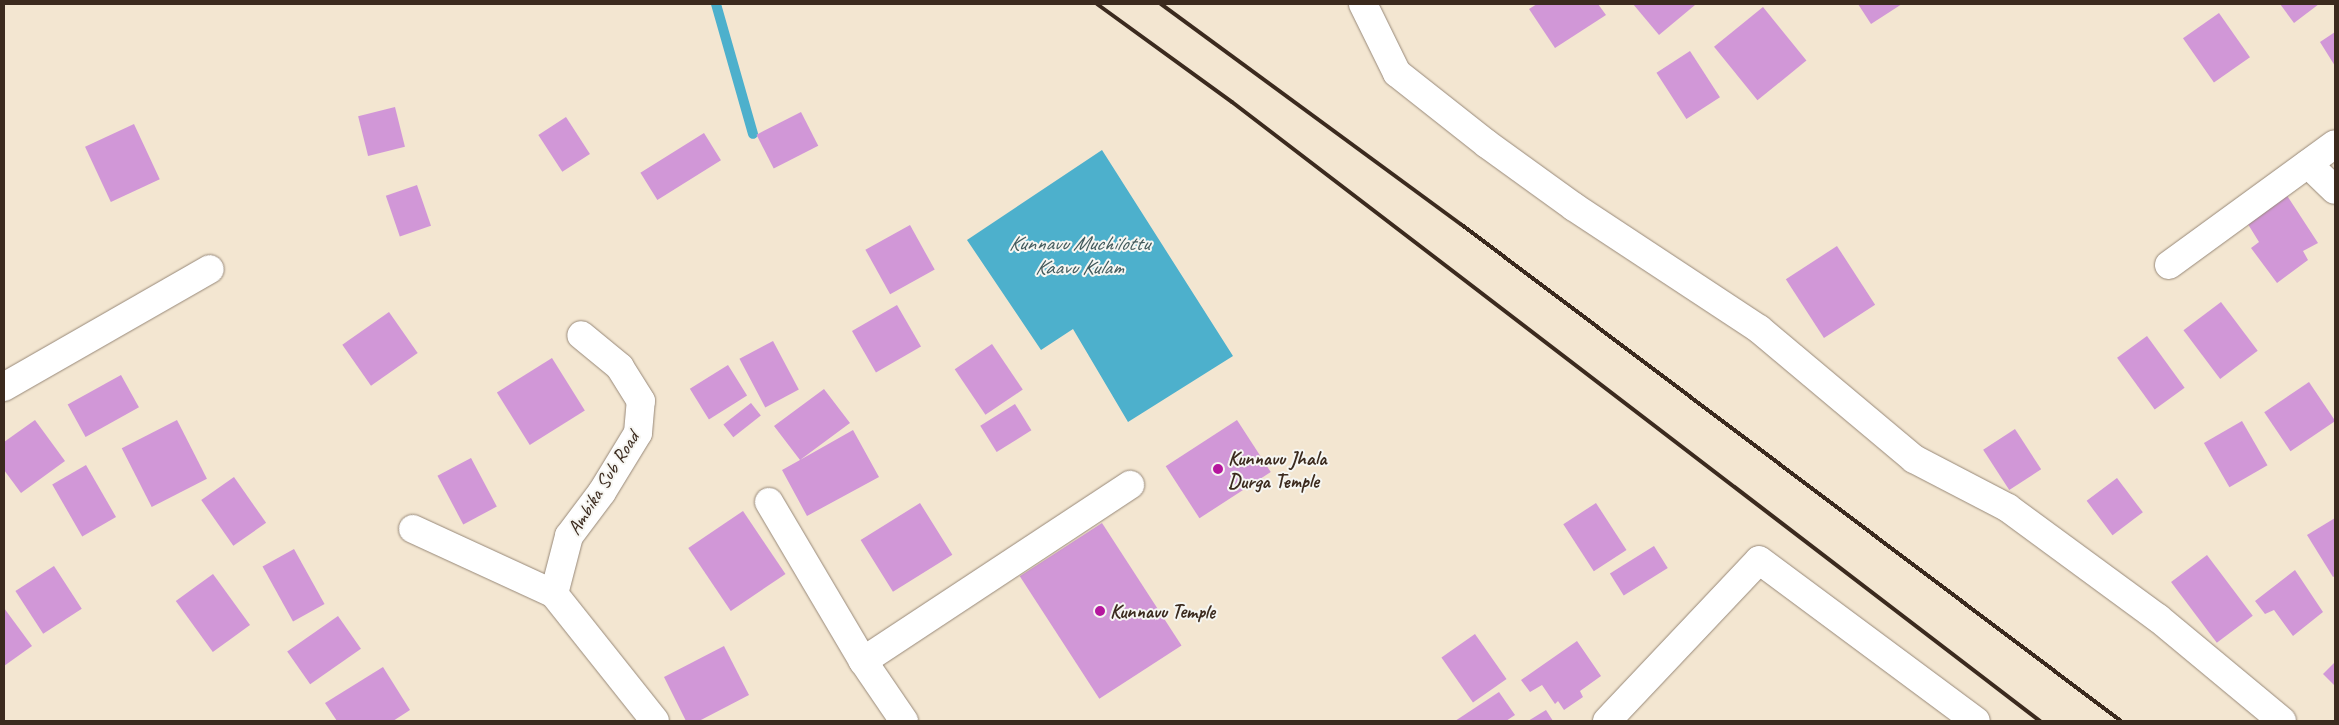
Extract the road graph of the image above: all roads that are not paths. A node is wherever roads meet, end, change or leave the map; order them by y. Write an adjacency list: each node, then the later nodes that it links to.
1 (1363, 4): 18 (street)
2 (2335, 144): 3 (street)
3 (2308, 164): 4 (street); 5 (street)
4 (2335, 190)
5 (2168, 265)
6 (210, 269): 8 (street)
7 (581, 335): 12 (street, Ambika Sub Road)
8 (4, 387)
9 (1130, 485): 13 (street)
10 (769, 502): 13 (street)
11 (413, 529): 12 (street)
12 (554, 594): 14 (street)
13 (863, 661): 15 (street)
14 (655, 721)
15 (904, 721)
16 (1607, 721): 17 (street)
17 (1976, 721)
18 (2282, 721)

